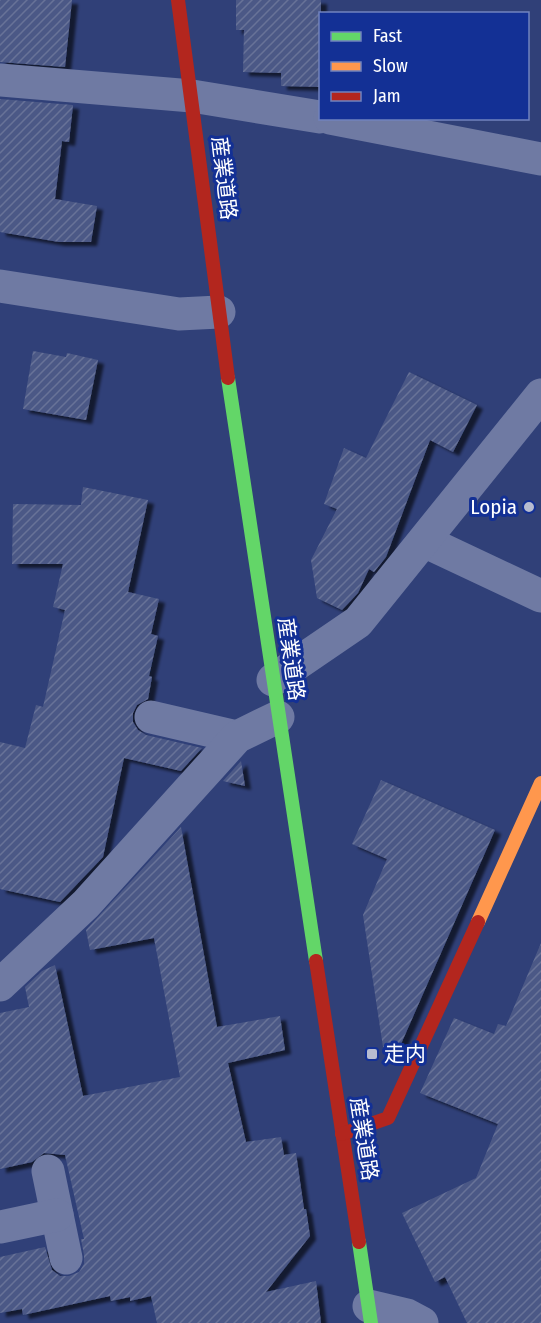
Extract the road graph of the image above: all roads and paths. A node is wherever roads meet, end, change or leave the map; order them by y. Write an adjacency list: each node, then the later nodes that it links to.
1 (178, 0): 3 (main road, 産業道路)
2 (0, 80): 3 (street)
3 (192, 96): 4 (street); 8 (main road, 産業道路)
4 (319, 117)
5 (340, 120): 6 (street)
6 (541, 159)
7 (0, 286): 8 (street)
8 (219, 312): 12 (main road, 産業道路)
9 (541, 396): 10 (street)
10 (424, 541): 11 (street); 12 (street)
11 (541, 596)
12 (273, 680): 14 (main road, 産業道路)
13 (151, 717): 15 (street)
14 (278, 717): 15 (street); 18 (main road, 産業道路)
15 (237, 737): 17 (street)
16 (541, 783): 18 (main road)
17 (0, 986)
18 (342, 1134): 23 (main road, 産業道路)
19 (48, 1171): 20 (street)
20 (57, 1215): 21 (street); 22 (street)
21 (0, 1227)
22 (66, 1258)
23 (370, 1315): 24 (street)
24 (422, 1323)

